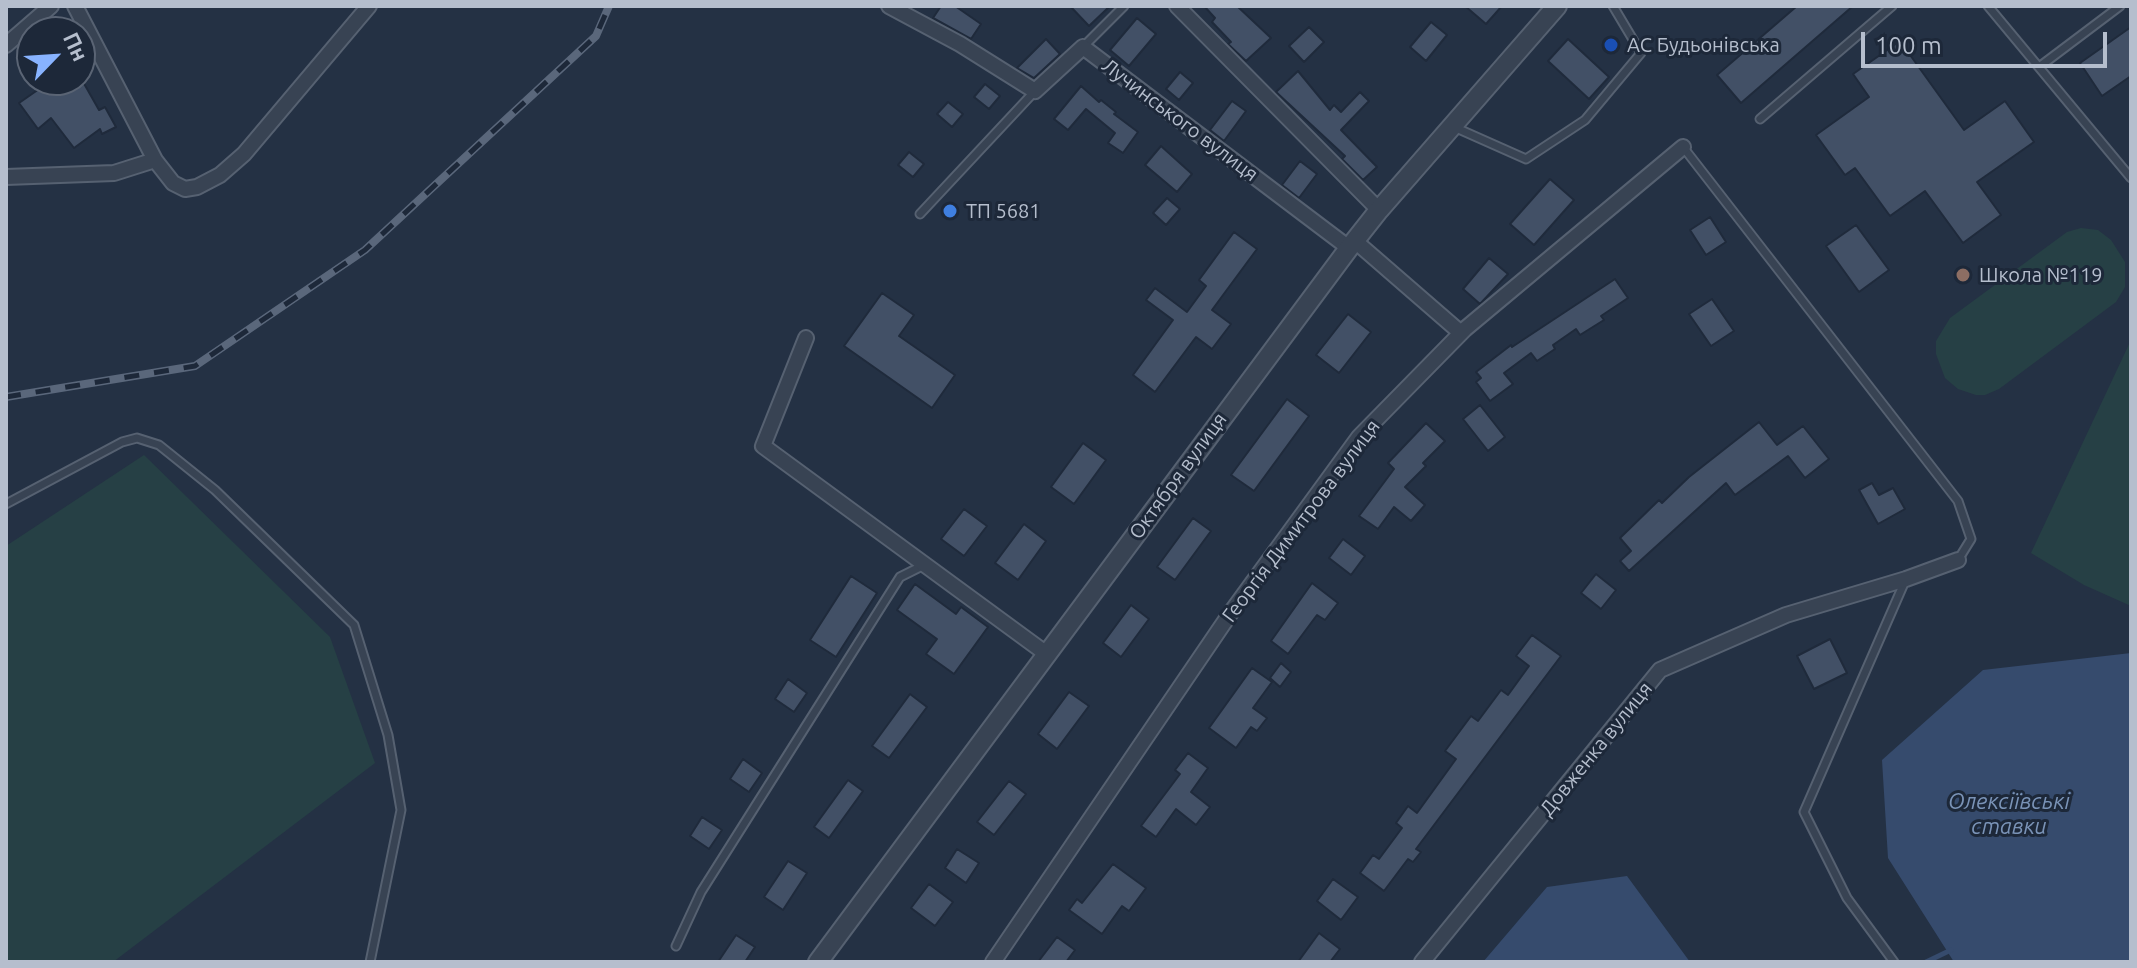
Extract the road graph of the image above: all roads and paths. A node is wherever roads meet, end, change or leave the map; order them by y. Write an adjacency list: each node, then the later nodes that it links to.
1 (51, 6): 12 (street)
2 (75, 6): 19 (street)
3 (369, 6): 19 (street)
4 (889, 6): 15 (street)
5 (1124, 6): 13 (lane)
6 (1177, 6): 22 (street)
7 (1557, 6): 17 (street, Октября вулиця)
8 (1613, 6): 17 (lane)
9 (1892, 6): 16 (lane)
10 (1988, 6): 14 (lane)
11 (2120, 6): 14 (lane)
12 (6, 45)
13 (1083, 47): 15 (street, Лучинського вулиця); 24 (street, Лучинського вулиця)
14 (2039, 67): 21 (lane)
15 (1035, 91): 23 (lane)
16 (1760, 119)
17 (1452, 126): 22 (street, Октября вулиця)
18 (1683, 147): 25 (street, Георгія Димитрова вулиця); 28 (lane)
19 (155, 160): 20 (street)
20 (6, 177)
21 (2131, 178)
22 (1379, 210): 24 (street, Октября вулиця)
23 (920, 214)
24 (1352, 244): 25 (street, Лучинського вулиця); 31 (street, Октября вулиця)
25 (1461, 333): 35 (street, Георгія Димитрова вулиця)
26 (806, 338): 29 (street)
27 (6, 504): 33 (lane)
28 (1958, 560): 30 (street, Довженка вулиця)
29 (924, 565): 31 (street); 32 (lane)
30 (1906, 579): 36 (street, Довженка вулиця); 37 (lane)
31 (1048, 655): 34 (street, Октября вулиця)
32 (676, 946)
33 (370, 962)
34 (818, 962)
35 (993, 962)
36 (1422, 962)
37 (1894, 962)

